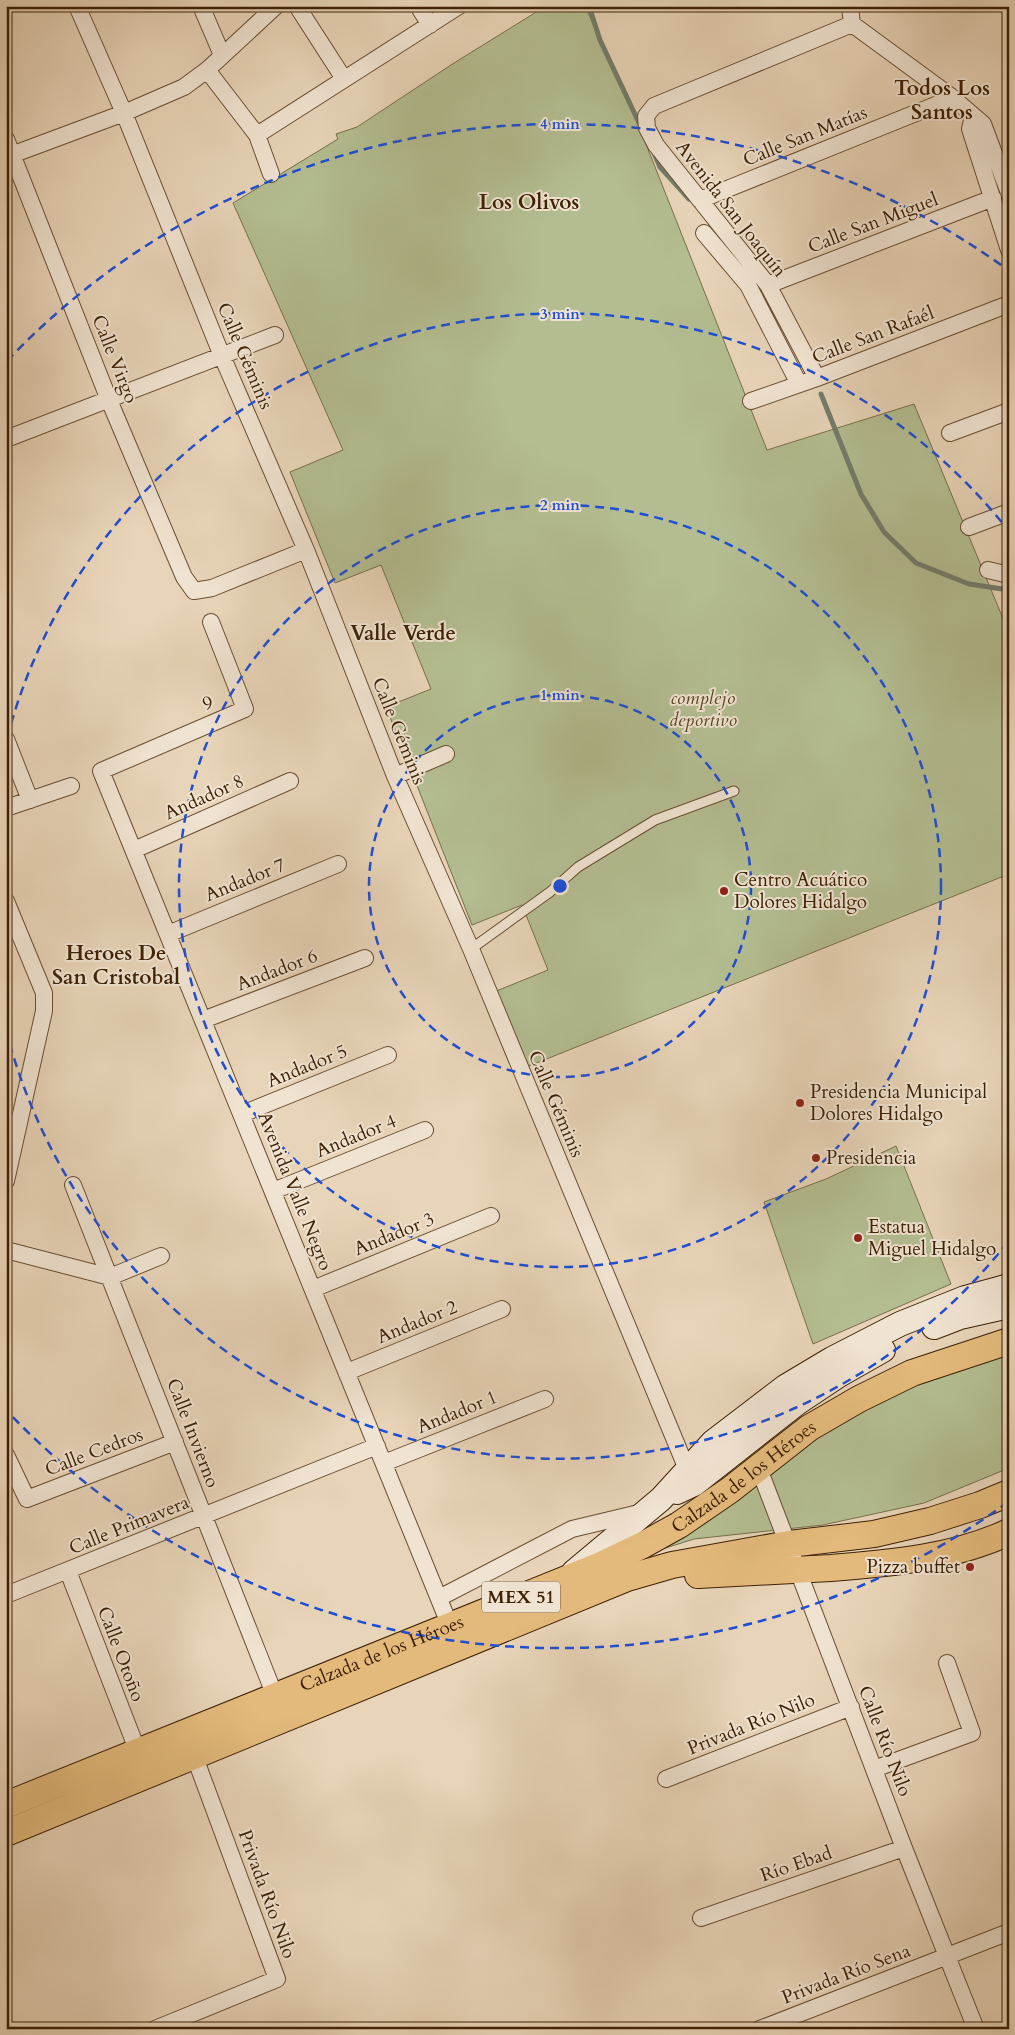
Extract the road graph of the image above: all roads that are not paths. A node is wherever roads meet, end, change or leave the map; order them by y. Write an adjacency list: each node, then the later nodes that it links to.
1 (78, 6): 14 (street, Calle Géminis)
2 (201, 6): 10 (street)
3 (276, 6): 10 (street)
4 (297, 6): 12 (street)
5 (418, 6): 9 (street)
6 (459, 6): 9 (street)
7 (850, 6): 8 (street)
8 (852, 24): 13 (street); 20 (street, Avenida San Joaquín)
9 (430, 25): 12 (street)
10 (222, 55): 11 (street)
11 (207, 70): 14 (street); 15 (street)
12 (344, 80): 15 (street)
13 (953, 98): 19 (street); 20 (street, Calle San Matías)
14 (124, 113): 17 (street); 26 (street, Calle Géminis)
15 (257, 135): 18 (street)
16 (6, 139): 17 (street, Calle Virgo)
17 (9, 156): 29 (street, Calle Virgo)
18 (271, 174)
19 (1001, 195): 22 (street); 23 (street, Calle San Miguel)
20 (700, 200): 23 (street, Avenida San Joaquín)
21 (704, 233): 28 (street)
22 (1009, 250)
23 (768, 285): 27 (street, Avenida San Joaquín)
24 (1009, 304): 27 (street, Calle San Rafaél)
25 (275, 335): 26 (street)
26 (222, 356): 29 (street); 36 (street, Calle Géminis)
27 (817, 378): 28 (street, Calle San Rafaél)
28 (800, 384): 30 (street, Calle San Rafaél)
29 (109, 400): 33 (street); 36 (street, Calle Virgo)
30 (750, 401)
31 (1009, 411): 32 (street)
32 (950, 433)
33 (6, 439)
34 (1009, 512): 35 (street)
35 (969, 527)
36 (306, 550): 43 (street, Calle Géminis)
37 (988, 570): 38 (street)
38 (1009, 575)
39 (211, 622): 42 (street, 9)
40 (6, 739): 47 (street)
41 (446, 754): 43 (street)
42 (102, 771): 49 (street, Avenida Valle Negro)
43 (395, 776): 53 (street, Calle Géminis)
44 (290, 781): 49 (street, Andador 8)
45 (71, 786): 47 (street)
46 (734, 791): 53 (lane)
47 (30, 800): 48 (street)
48 (6, 808)
49 (134, 850): 52 (street, Avenida Valle Negro)
50 (338, 864): 52 (street, Andador 7)
51 (6, 901): 59 (street)
52 (168, 934): 55 (street, Avenida Valle Negro)
53 (470, 949): 79 (street, Calle Géminis)
54 (365, 958): 55 (street, Andador 6)
55 (203, 1020): 57 (street, Avenida Valle Negro)
56 (388, 1054): 57 (street, Andador 5)
57 (242, 1114): 61 (street, Avenida Valle Negro)
58 (425, 1130): 61 (street, Andador 4)
59 (6, 1181)
60 (73, 1185): 65 (street, Calle Invierno)
61 (273, 1191): 67 (street, Avenida Valle Negro)
62 (491, 1216): 67 (street, Andador 3)
63 (6, 1250): 65 (street)
64 (161, 1256): 65 (street)
65 (110, 1277): 74 (street, Calle Invierno)
66 (1009, 1286): 72 (street)
67 (313, 1289): 71 (street, Avenida Valle Negro)
68 (1009, 1306): 72 (street)
69 (502, 1309): 71 (street, Andador 2)
70 (1009, 1341): 78 (main road, Calzada de los Héroes / MEX 51)
71 (347, 1372): 75 (street, Avenida Valle Negro)
72 (791, 1395): 79 (street)
73 (545, 1399): 77 (street, Andador 1)
74 (175, 1442): 76 (street, Calle Cedros); 83 (street, Calle Invierno)
75 (377, 1446): 77 (street, Avenida Valle Negro); 83 (street, Calle Primavera)
76 (6, 1455)
77 (384, 1463): 91 (street, Avenida Valle Negro)
78 (758, 1466): 82 (main road, Calzada de los Héroes / MEX 51); 85 (street, Calle Río Nilo)
79 (690, 1476): 81 (street); 82 (street, Calle Géminis)
80 (1009, 1493): 85 (main road, Calzada de los Héroes / MEX 51)
81 (654, 1505): 89 (street); 91 (street)
82 (704, 1508): 89 (main road, Calzada de los Héroes / MEX 51)
83 (204, 1516): 86 (street, Calle Primavera); 94 (street, Calle Invierno)
84 (1009, 1532): 87 (main road)
85 (789, 1544): 87 (street, Calle Río Nilo); 88 (main road, Calzada de los Héroes / MEX 51)
86 (68, 1570): 90 (street, Calle Primavera); 96 (street, Calle Otoño)
87 (799, 1571): 88 (main road); 95 (street, Calle Río Nilo)
88 (627, 1578): 97 (main road, Calzada de los Héroes / MEX 51)
89 (565, 1580): 92 (main road, Calzada de los Héroes / MEX 51)
90 (6, 1595)
91 (439, 1598): 92 (street, Avenida Valle Negro)
92 (450, 1626): 94 (main road, Calzada de los Héroes / MEX 51)
93 (947, 1662): 98 (street)
94 (275, 1696): 96 (main road, Calzada de los Héroes / MEX 51)
95 (851, 1707): 98 (street, Calle Río Nilo); 99 (street, Privada Río Nilo)
96 (138, 1752): 100 (main road, Calzada de los Héroes / MEX 51)
97 (194, 1755): 101 (main road, Calzada de los Héroes / MEX 51); 106 (street, Privada Río Nilo)
98 (874, 1769): 102 (street, Calle Río Nilo)
99 (666, 1779)
100 (6, 1805)
101 (6, 1832)
102 (904, 1848): 103 (street, Río Ebad); 105 (street, Calle Río Nilo)
103 (701, 1918)
104 (1009, 1932): 105 (street, Privada Río Sena)
105 (947, 1956): 107 (street, Privada Río Sena); 108 (street, Calle Río Nilo)
106 (155, 2029)
107 (760, 2029)
108 (976, 2029)

